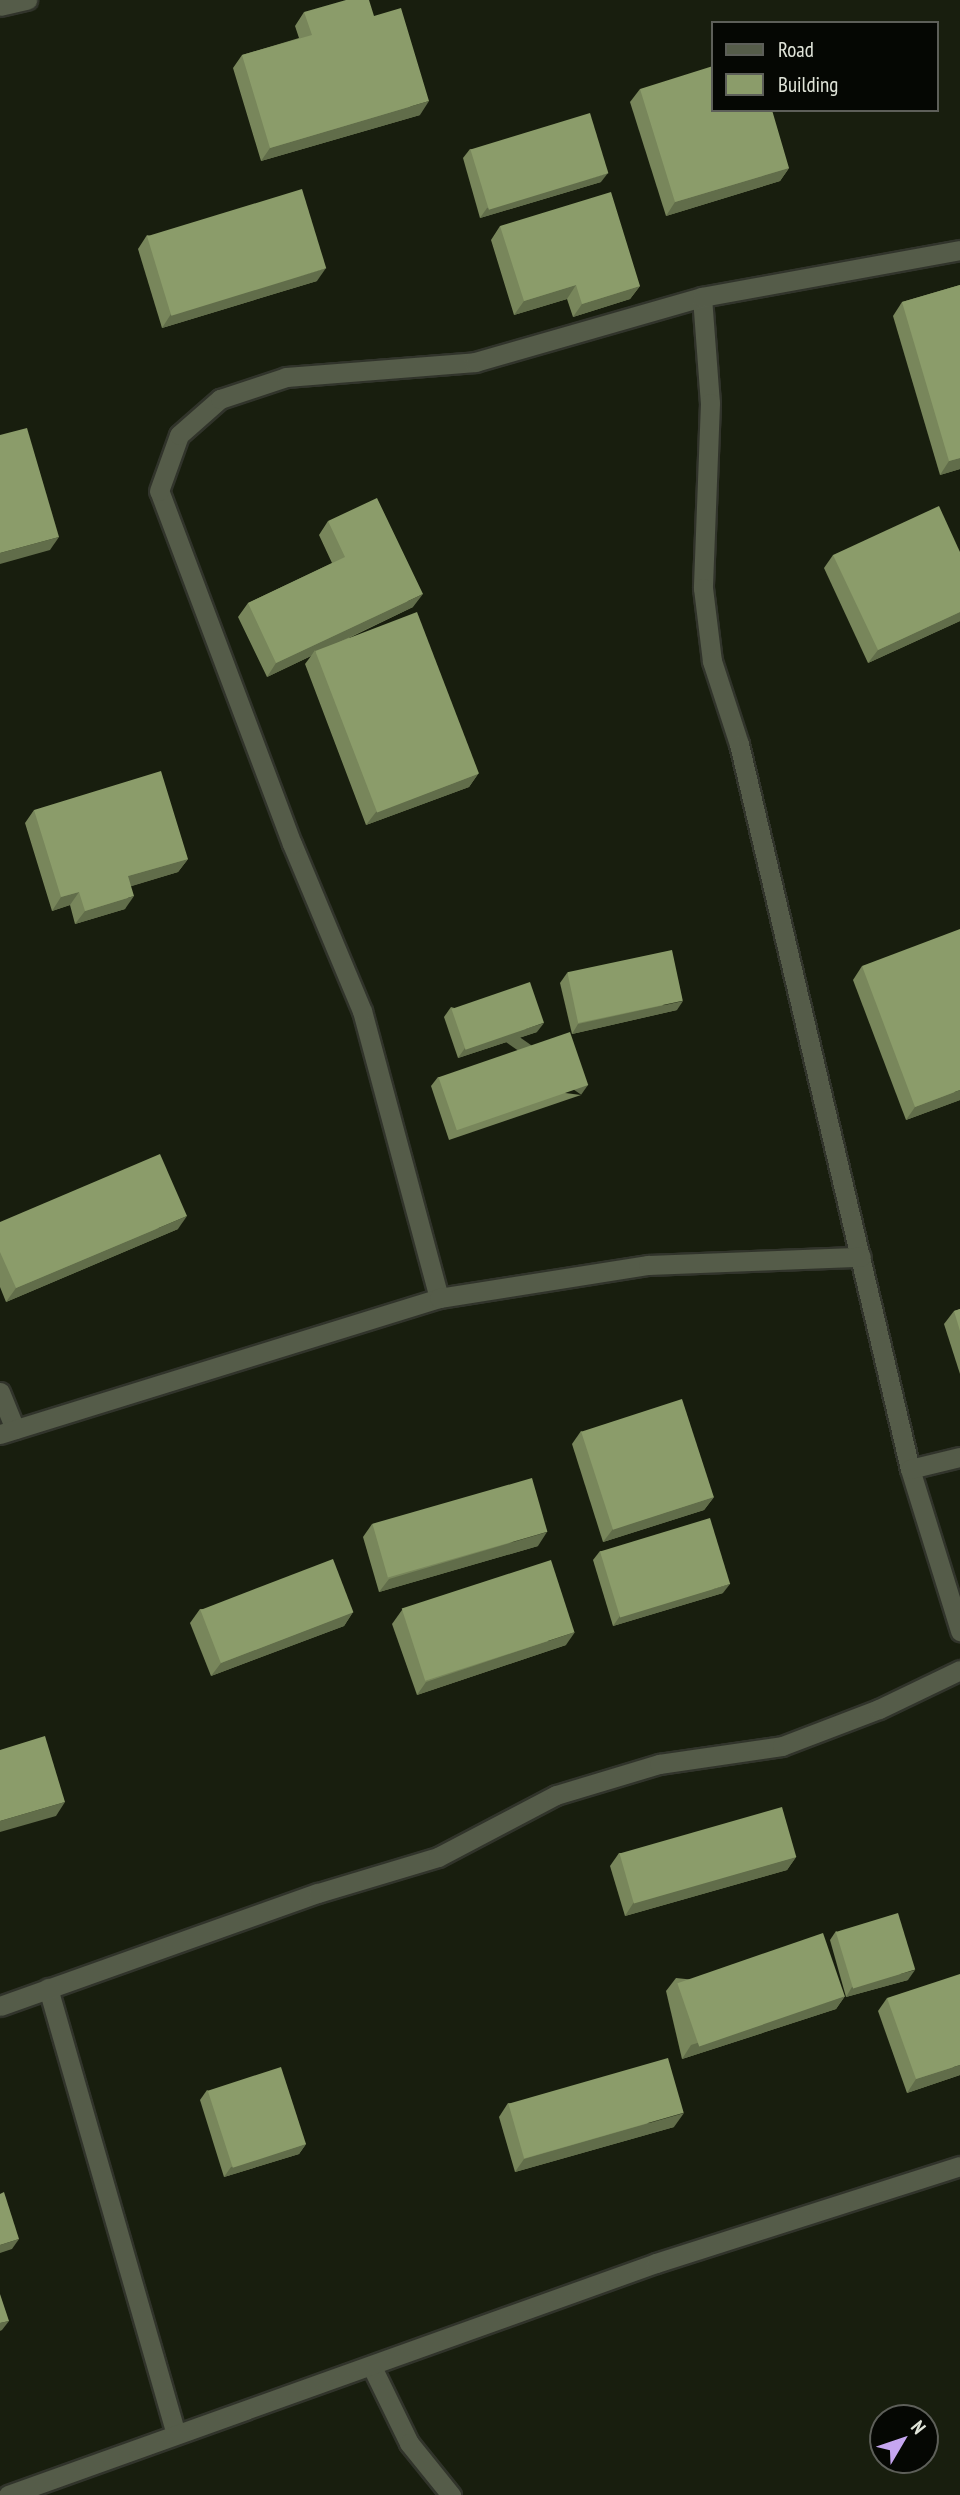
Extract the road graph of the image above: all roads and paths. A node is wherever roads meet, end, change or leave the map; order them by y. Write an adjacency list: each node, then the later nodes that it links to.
1 (27, 0): 2 (street)
2 (0, 6)
3 (960, 250): 4 (street)
4 (702, 297): 5 (street); 6 (street)
5 (861, 1257): 6 (street); 10 (street)
6 (439, 1298): 8 (street)
7 (0, 1392): 8 (street)
8 (8, 1431)
9 (960, 1457): 10 (street)
10 (911, 1469): 11 (street)
11 (960, 1631)
12 (960, 1670): 13 (street)
13 (48, 1988): 14 (street); 17 (street)
14 (0, 2006)
15 (960, 2166): 16 (street)
16 (372, 2367): 17 (street); 19 (street)
17 (176, 2434): 18 (street)
18 (8, 2495)
19 (450, 2495)

